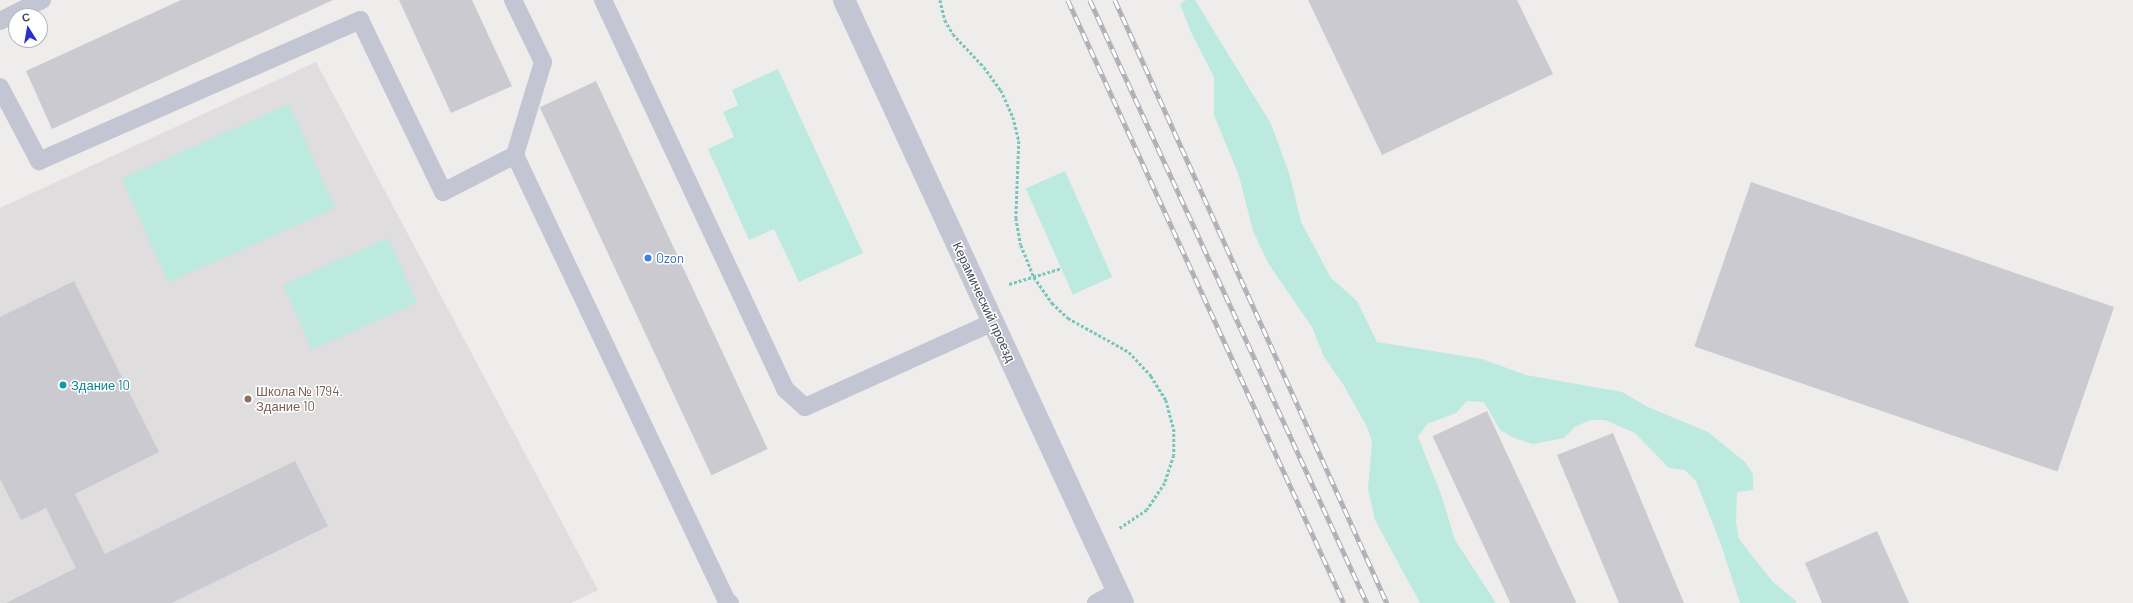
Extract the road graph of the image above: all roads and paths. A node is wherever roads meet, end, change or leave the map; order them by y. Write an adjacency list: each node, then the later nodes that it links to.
1 (42, 0): 6 (lane)
2 (603, 0): 12 (lane)
3 (844, 0): 12 (street, Керамический проезд)
4 (940, 0): 10 (path)
5 (518, 2): 8 (lane)
6 (0, 21)
7 (0, 87): 8 (lane)
8 (515, 155): 15 (lane)
9 (1062, 268): 10 (path)
10 (1034, 277): 11 (path); 13 (path)
11 (1009, 284)
12 (993, 322): 14 (street, Керамический проезд)
13 (1119, 529)
14 (1121, 597): 16 (lane)
15 (727, 603)
16 (1096, 603)

